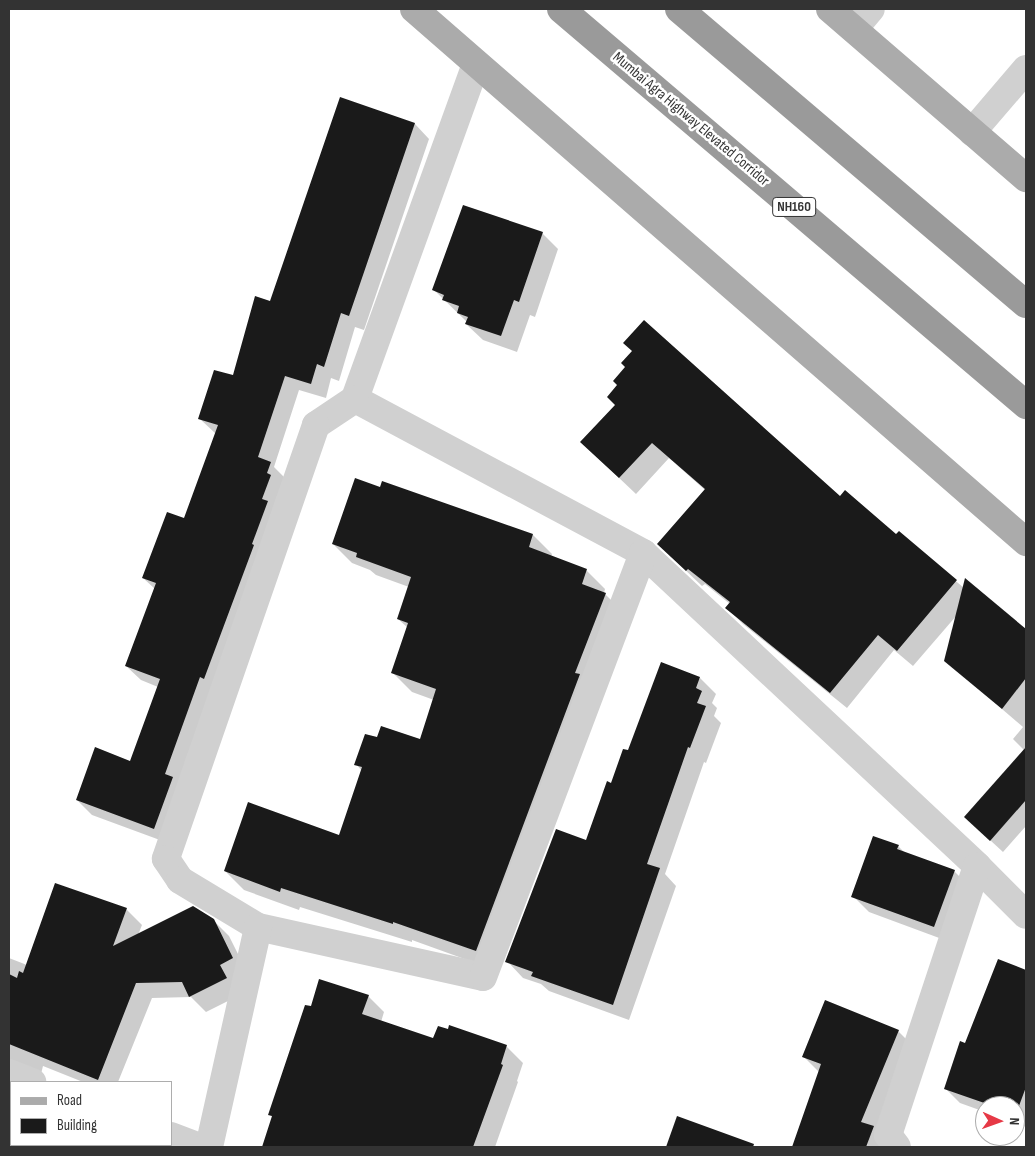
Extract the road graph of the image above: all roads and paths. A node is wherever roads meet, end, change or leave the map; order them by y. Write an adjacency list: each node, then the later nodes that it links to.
1 (414, 9): 7 (main road)
2 (561, 9): 13 (highway, Mumbai Agra Highway Elevated Corridor / NH160)
3 (679, 9): 11 (highway)
4 (830, 9): 6 (main road)
5 (871, 9): 6 (street)
6 (854, 30): 9 (main road)
7 (476, 64): 12 (street); 14 (main road)
8 (1026, 69): 9 (street)
9 (972, 132): 10 (main road)
10 (1026, 178)
11 (1026, 304)
12 (355, 399): 15 (street); 18 (street)
13 (1026, 405)
14 (1026, 542)
15 (643, 554): 16 (street); 18 (street)
16 (976, 866): 17 (street); 24 (street)
17 (1026, 915)
18 (258, 928): 23 (street)
19 (9, 1073): 20 (street)
20 (29, 1081)
21 (172, 1136): 22 (street)
22 (200, 1147)
23 (209, 1147)
24 (897, 1147)

